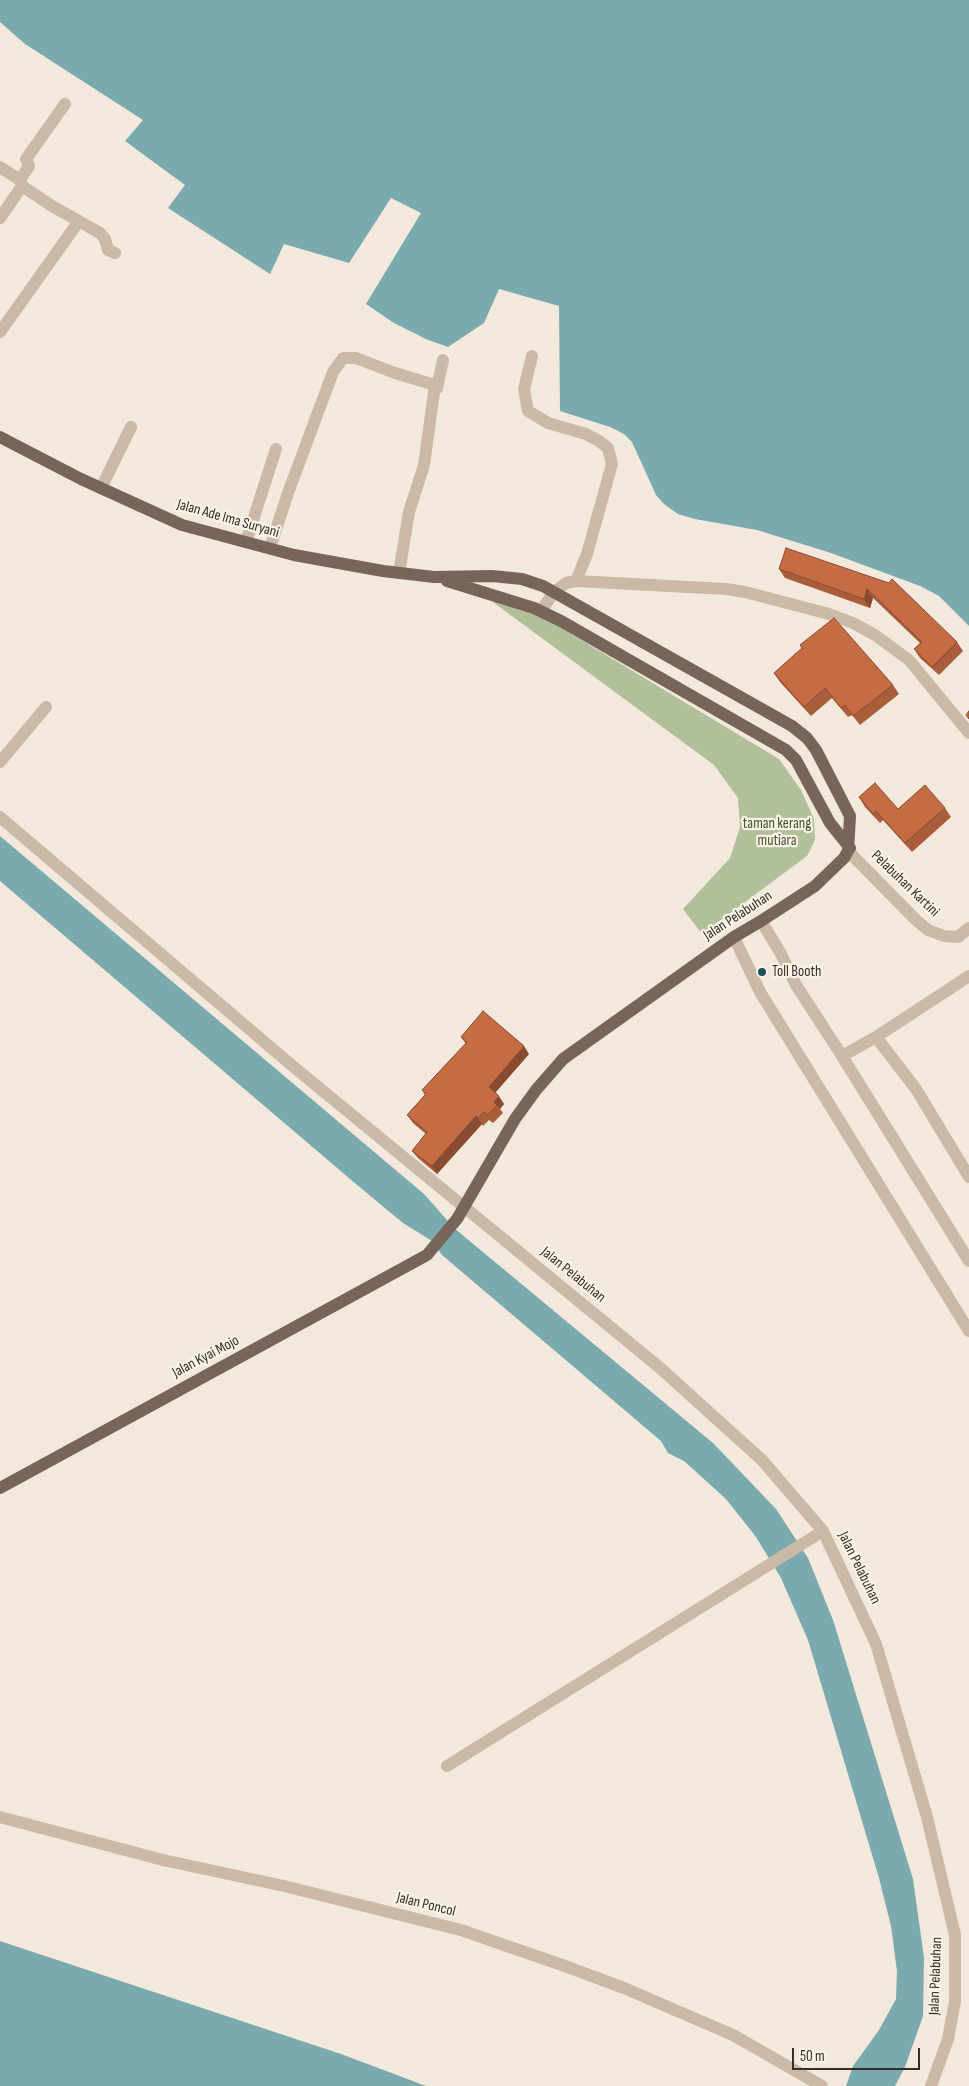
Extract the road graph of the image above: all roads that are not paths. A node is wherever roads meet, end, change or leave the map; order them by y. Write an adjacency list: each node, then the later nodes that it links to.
1 (65, 104): 3 (street)
2 (0, 167): 3 (street)
3 (21, 183): 4 (street); 5 (street)
4 (0, 218)
5 (79, 221): 6 (street); 7 (street)
6 (114, 253)
7 (0, 332)
8 (532, 356): 19 (street)
9 (443, 360): 10 (street)
10 (435, 388): 16 (street); 17 (street)
11 (132, 427): 14 (street)
12 (0, 437): 14 (main road, Jalan Ade Ima Suryani)
13 (276, 449): 15 (street)
14 (101, 488): 15 (main road, Jalan Ade Ima Suryani)
15 (246, 542): 16 (main road, Jalan Ade Ima Suryani)
16 (270, 548): 17 (main road, Jalan Ade Ima Suryani)
17 (399, 573): 18 (main road, Jalan Ade Ima Suryani)
18 (434, 577): 20 (main road); 21 (main road)
19 (576, 581): 20 (street); 23 (street)
20 (554, 592): 21 (street); 24 (main road)
21 (541, 611): 25 (main road)
22 (46, 708): 26 (street)
23 (969, 733)
24 (807, 738): 25 (main road); 28 (main road)
25 (786, 750): 28 (main road)
26 (0, 762)
27 (0, 817): 36 (street)
28 (849, 849): 29 (main road, Jalan Pelabuhan); 30 (street, Pelabuhan Kartini)
29 (761, 921): 31 (main road, Jalan Pelabuhan); 34 (street)
30 (969, 928)
31 (734, 937): 36 (main road, Jalan Pelabuhan); 39 (street)
32 (967, 981): 33 (street)
33 (876, 1037): 34 (street); 35 (street)
34 (842, 1056): 38 (street)
35 (969, 1177)
36 (464, 1207): 37 (main road, Jalan Pelabuhan); 41 (street, Jalan Pelabuhan)
37 (427, 1255): 40 (main road, Jalan Kyai Mojo)
38 (969, 1261)
39 (969, 1331)
40 (0, 1488)
41 (823, 1531): 42 (street); 45 (street, Jalan Pelabuhan)
42 (447, 1766)
43 (0, 1817): 44 (street, Jalan Poncol)
44 (822, 2086)
45 (931, 2086)

